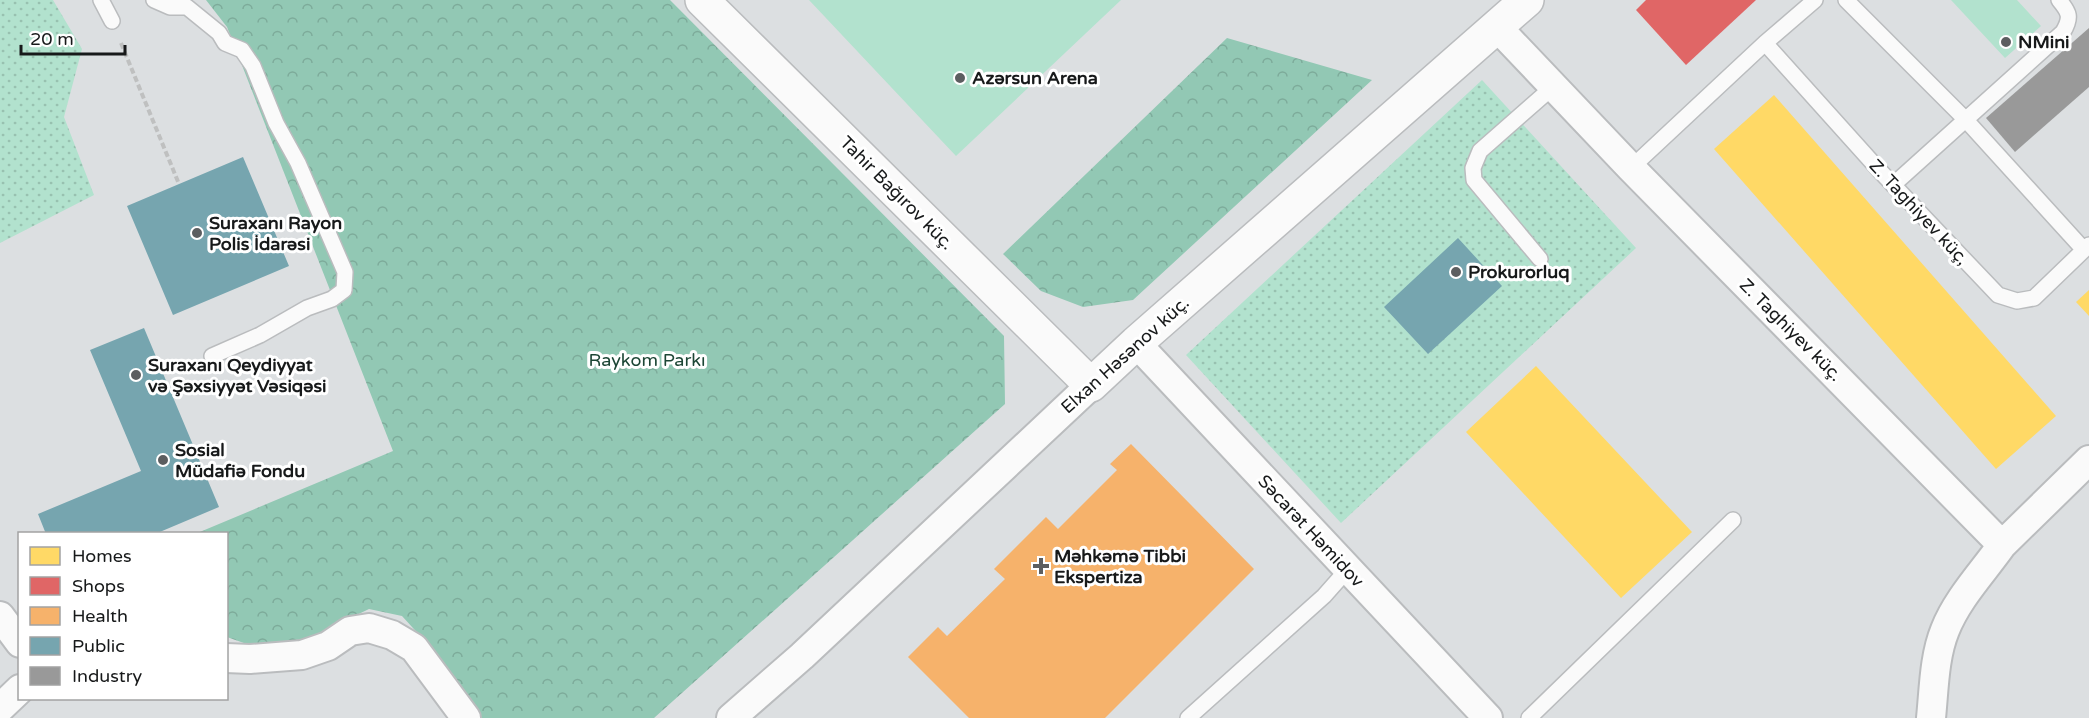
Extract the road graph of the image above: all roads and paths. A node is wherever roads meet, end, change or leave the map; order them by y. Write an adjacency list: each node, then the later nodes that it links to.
1 (101, 0): 8 (lane)
2 (154, 0): 19 (lane)
3 (702, 0): 20 (street, Tahir Bağırov küç.)
4 (1527, 0): 9 (street, Elxan Həsənov küç.)
5 (1815, 0): 10 (lane)
6 (1846, 0): 12 (lane)
7 (2059, 0): 12 (lane)
8 (112, 21): 14 (path)
9 (1497, 27): 11 (street, Z. Taghiyev küç.); 18 (street, Elxan Həsənov küç.)
10 (1765, 43): 13 (lane); 15 (lane, Z. Taghiyev küç,)
11 (1554, 86): 13 (street, Z. Taghiyev küç.); 17 (lane)
12 (1965, 119): 15 (lane); 16 (lane)
13 (1631, 168): 23 (street, Z. Taghiyev küç.)
14 (179, 184)
15 (1893, 185): 16 (lane, Z. Taghiyev küç,)
16 (2087, 248)
17 (1540, 260)
18 (1136, 343): 20 (street, Elxan Həsənov küç.); 24 (street, Səcarət Həmidov)
19 (212, 357)
20 (1091, 386): 31 (street, Elxan Həsənov küç.)
21 (2089, 460): 23 (street)
22 (1733, 520): 34 (lane)
23 (2002, 545): 35 (street)
24 (1347, 570): 32 (lane); 33 (street, Səcarət Həmidov)
25 (0, 616): 26 (street)
26 (18, 640)
27 (228, 658): 30 (street)
28 (18, 691): 29 (street)
29 (0, 708)
30 (466, 718)
31 (731, 718)
32 (1188, 718)
33 (1488, 718)
34 (1529, 718)
35 (1931, 718)

